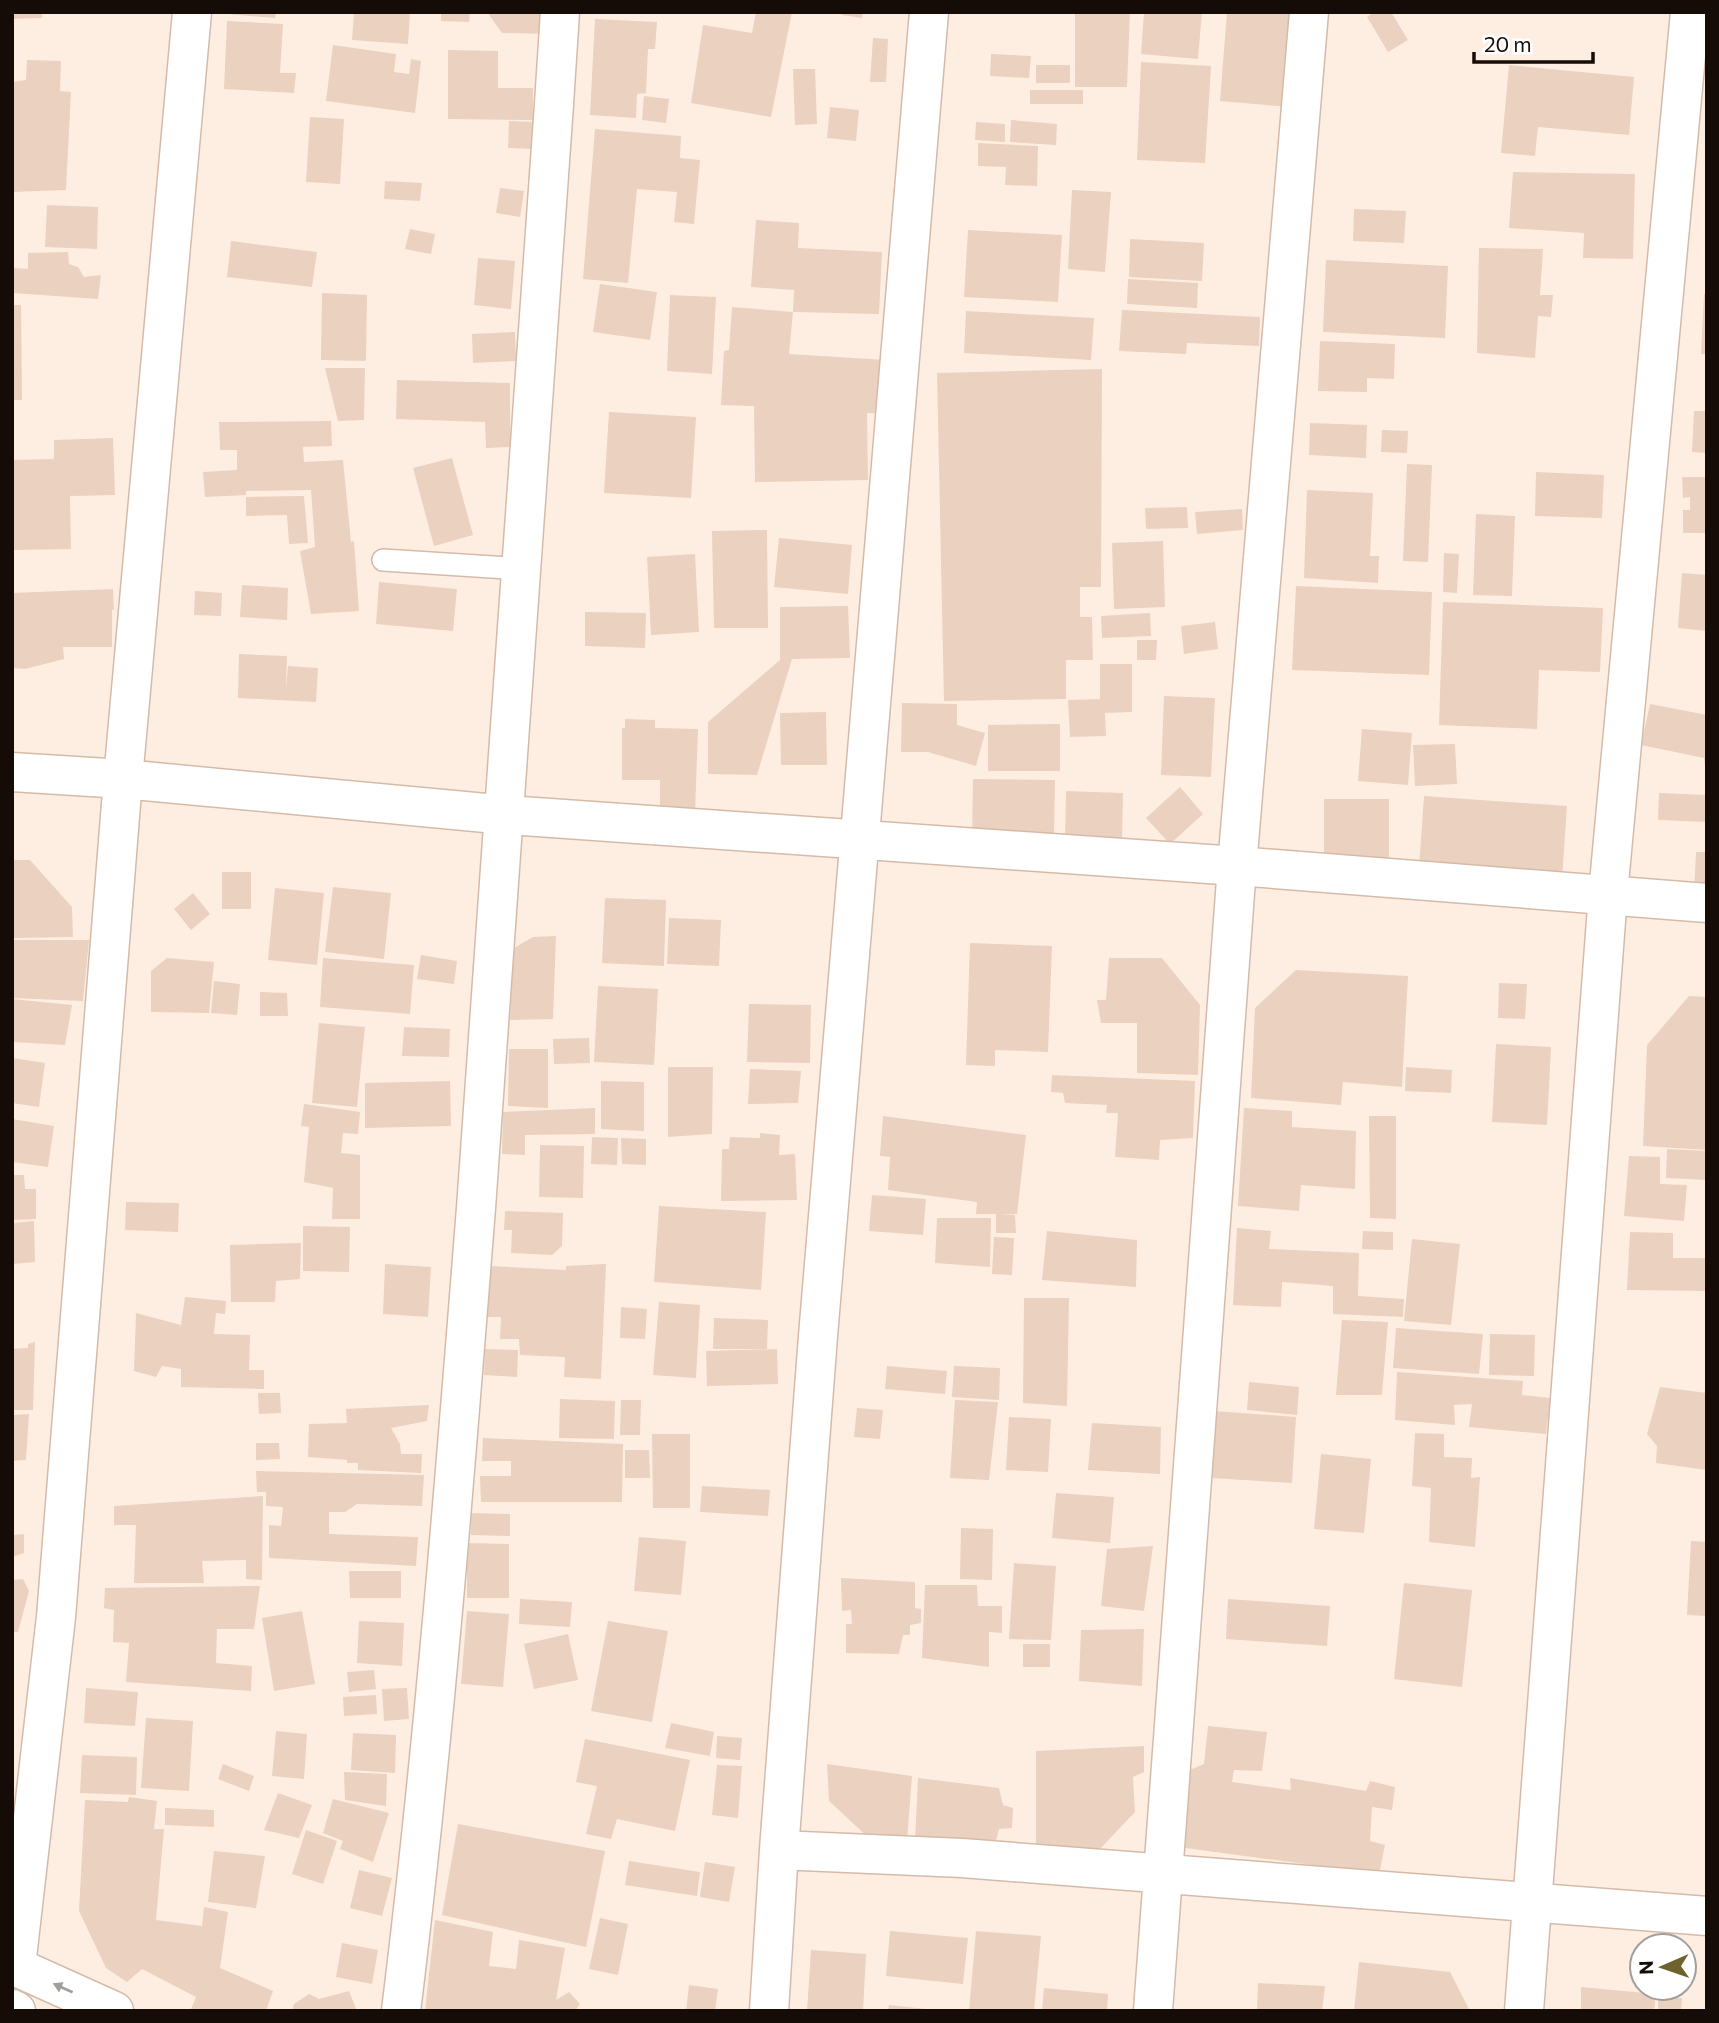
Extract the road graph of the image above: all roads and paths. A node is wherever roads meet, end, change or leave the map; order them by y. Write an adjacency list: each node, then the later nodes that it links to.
1 (192, 12): 9 (street)
2 (560, 12): 7 (street)
3 (929, 12): 11 (street)
4 (1309, 12): 12 (street)
5 (1690, 12): 13 (street)
6 (383, 560): 7 (lane)
7 (524, 569): 10 (street)
8 (12, 772): 9 (street)
9 (123, 779): 10 (street); 19 (street)
10 (507, 815): 11 (street); 21 (street)
11 (860, 839): 12 (street); 15 (street)
12 (1237, 866): 13 (street); 16 (street)
13 (1608, 894): 14 (street); 17 (street)
14 (1707, 903)
15 (779, 1850): 16 (street); 22 (street)
16 (1161, 1875): 17 (street); 23 (street)
17 (1530, 1903): 18 (street); 24 (street)
18 (1707, 1916)
19 (14, 1966): 20 (street, one-way to 19)
20 (114, 2011)
21 (401, 2011)
22 (769, 2011)
23 (1153, 2011)
24 (1524, 2011)

